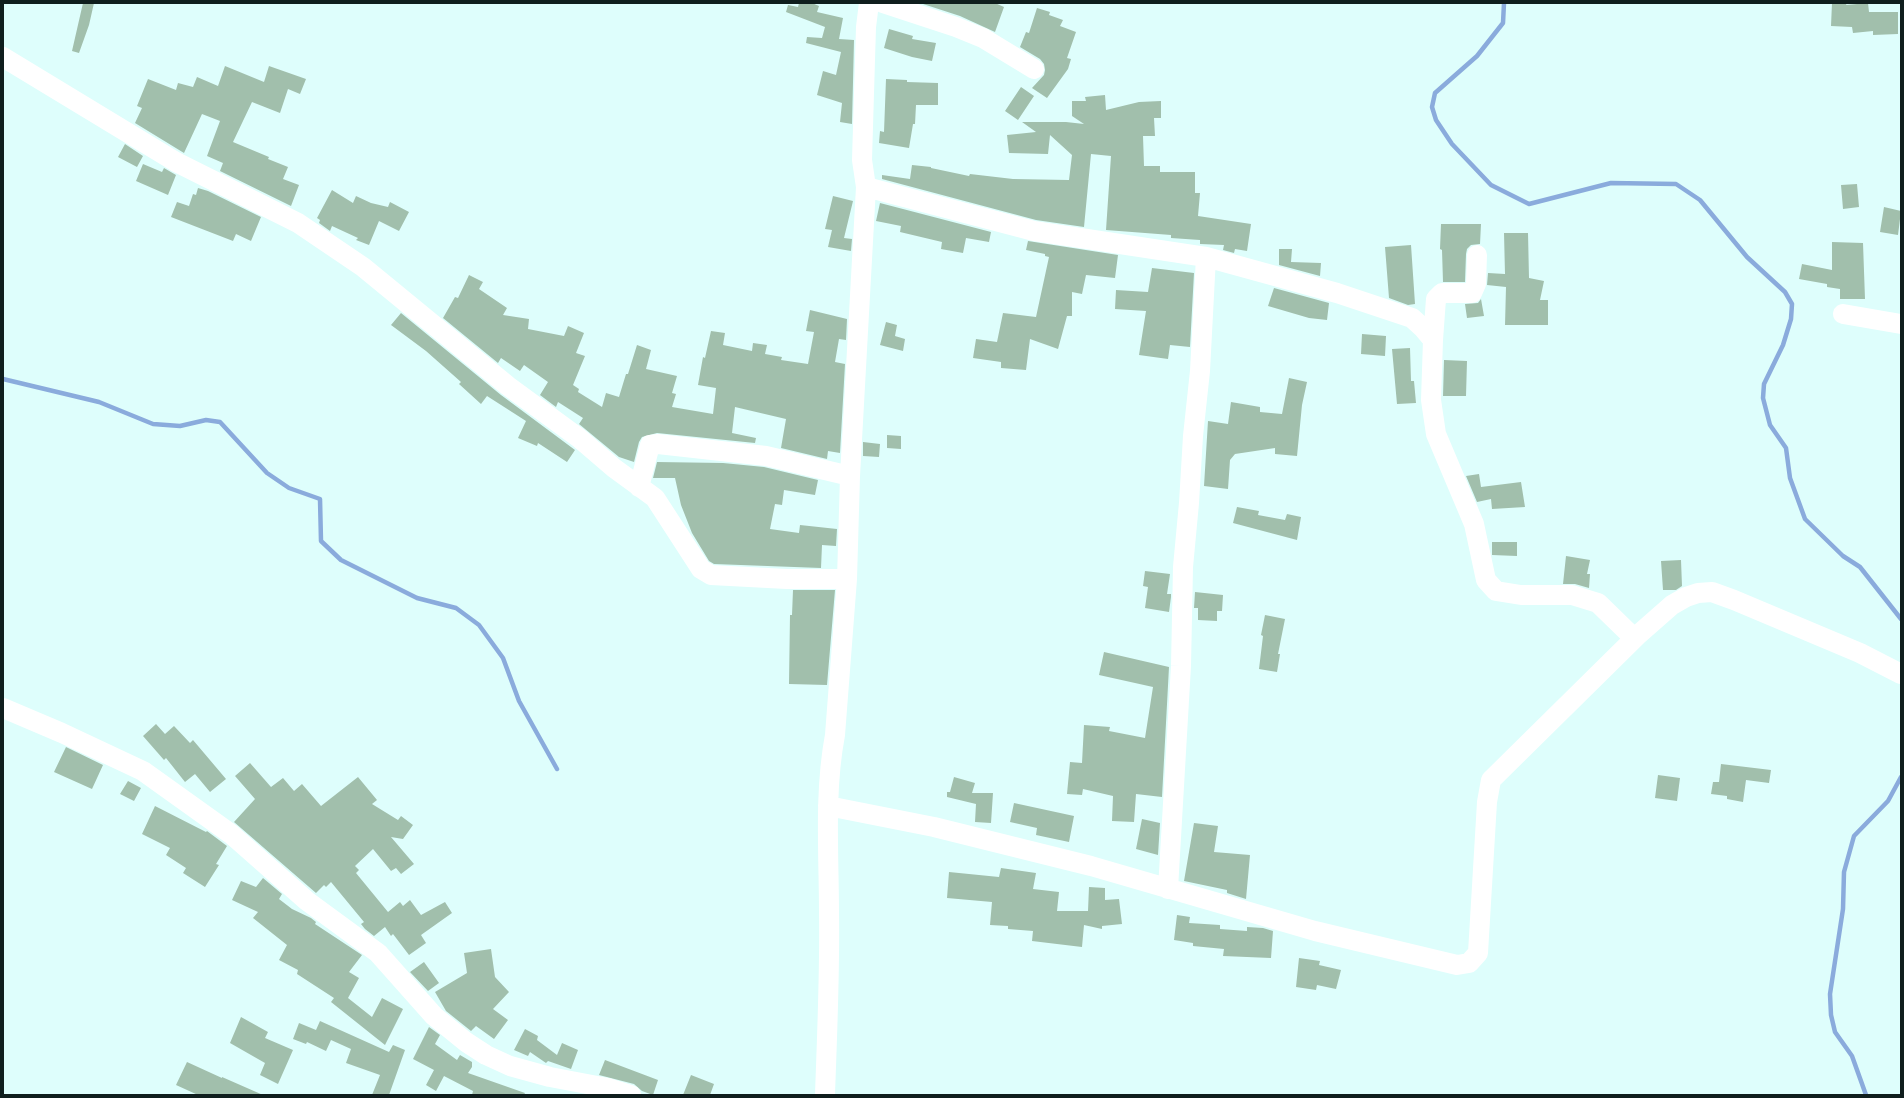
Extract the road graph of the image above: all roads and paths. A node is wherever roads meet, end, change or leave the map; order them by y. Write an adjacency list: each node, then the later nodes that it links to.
1 (869, 3): 5 (street)
2 (882, 3): 4 (street)
3 (3, 57): 12 (street)
4 (1034, 70)
5 (866, 187): 7 (street); 11 (street)
6 (1477, 255): 10 (street)
7 (1206, 257): 10 (street); 18 (street)
8 (1844, 314): 9 (street)
9 (1901, 324)
10 (1432, 340): 14 (street)
11 (850, 476): 12 (street); 13 (street)
12 (639, 487): 13 (street)
13 (847, 579): 17 (street)
14 (1634, 638): 15 (street); 18 (street)
15 (1901, 674)
16 (3, 708): 19 (street)
17 (828, 806): 18 (street); 20 (street)
18 (1168, 889)
19 (631, 1095)
20 (825, 1095)

